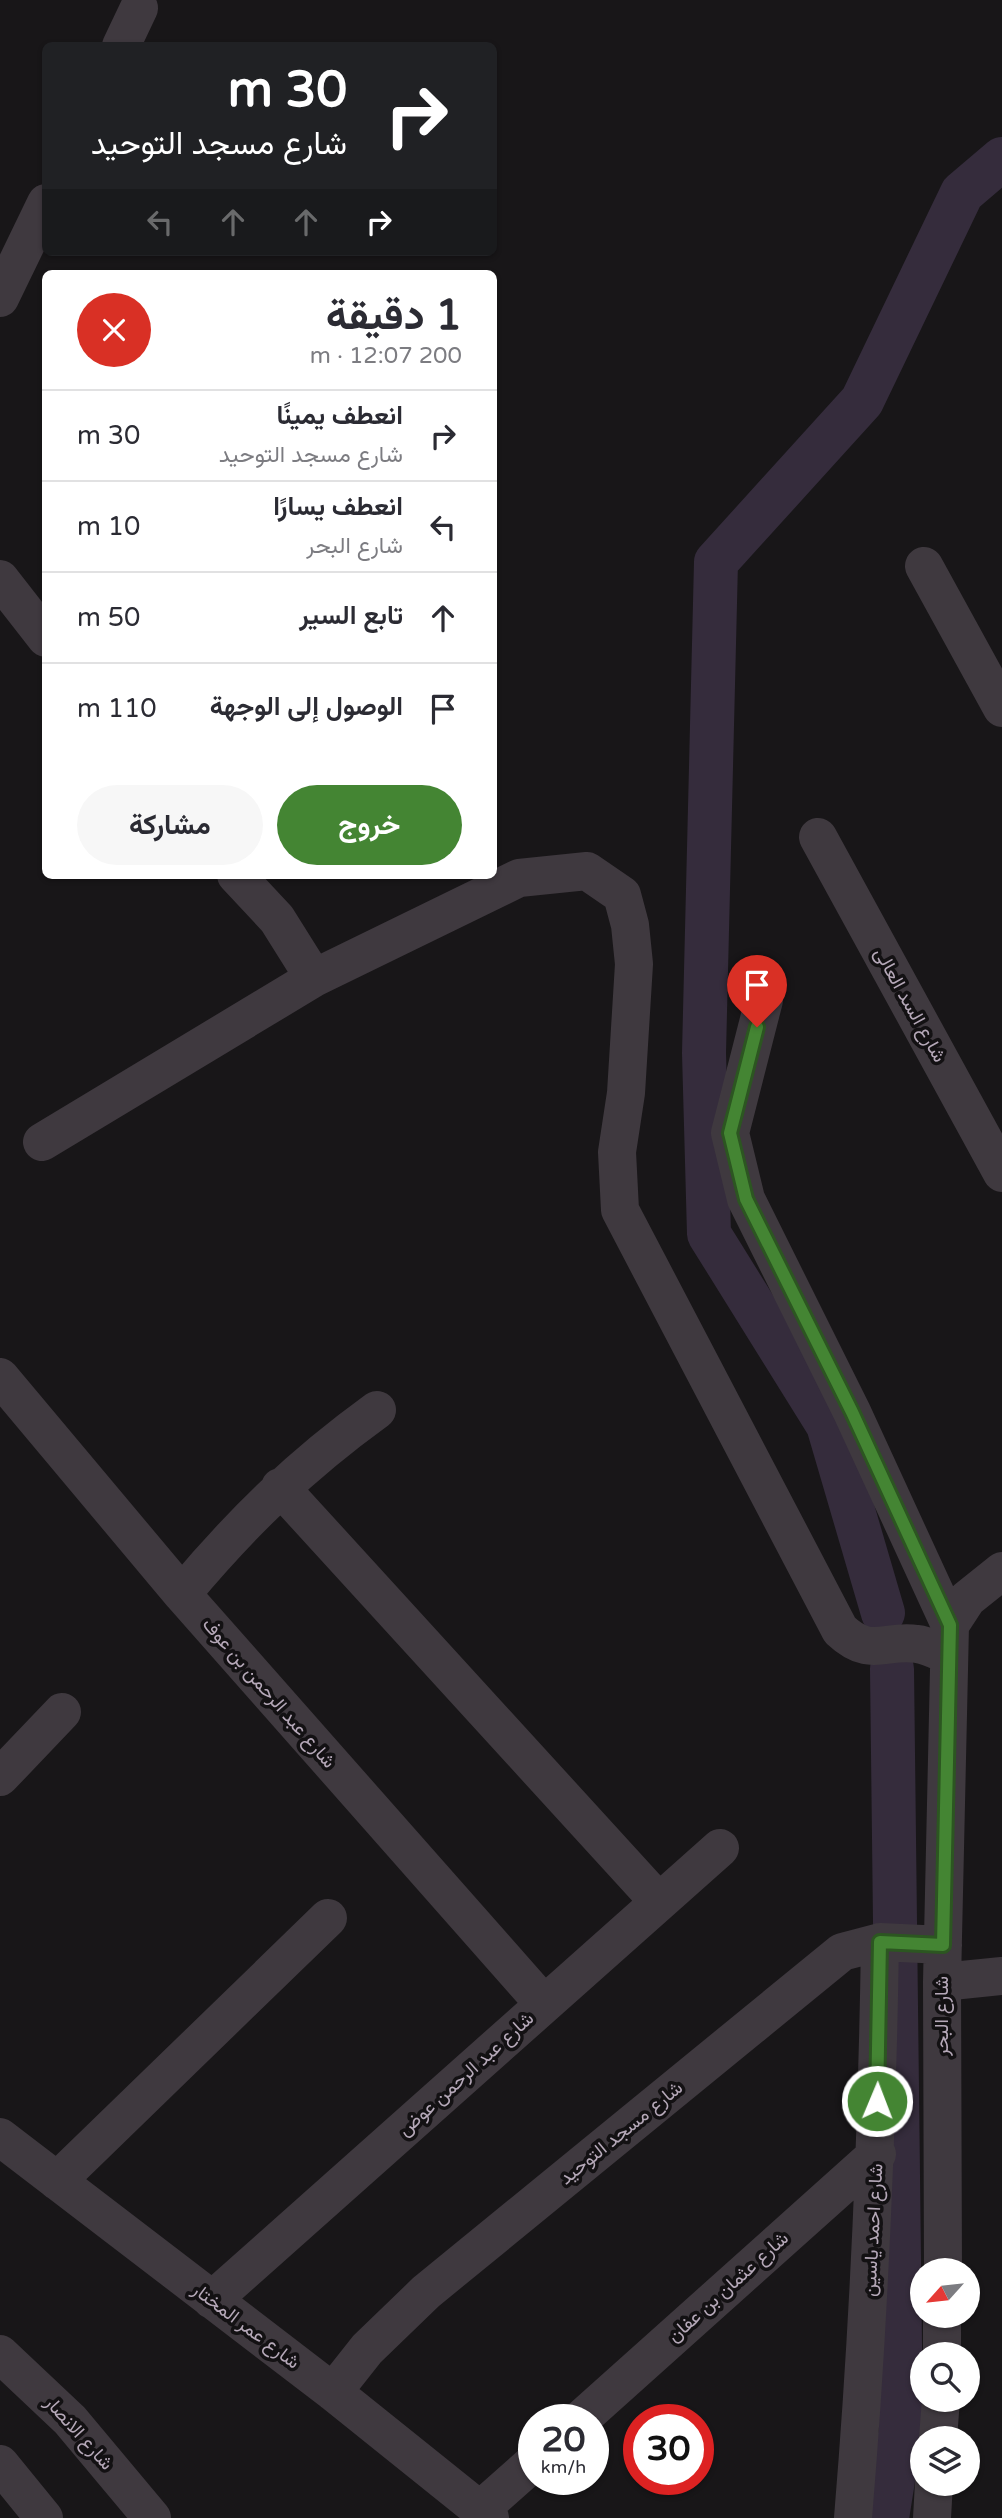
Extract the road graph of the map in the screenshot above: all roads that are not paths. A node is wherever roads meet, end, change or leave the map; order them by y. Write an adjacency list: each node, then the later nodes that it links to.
1 (138, 8): 2 (street)
2 (123, 42)
3 (42, 211): 4 (street)
4 (0, 298)
5 (924, 566): 8 (street)
6 (0, 579): 7 (street)
7 (42, 633)
8 (1002, 708)
9 (818, 837): 14 (street, شارع السد العالى)
10 (240, 879): 11 (street)
11 (314, 978): 13 (street); 20 (street)
12 (764, 1000): 20 (street)
13 (42, 1142)
14 (1002, 1174)
15 (0, 1377): 19 (street, شارع عبد الرحمن بن عوف)
16 (377, 1410): 17 (street)
17 (280, 1487): 19 (street); 24 (street)
18 (1002, 1571): 20 (street)
19 (182, 1594): 29 (street, شارع عبد الرحمن بن عوف)
20 (955, 1626): 27 (street, شارع البحر)
21 (62, 1712): 22 (street)
22 (0, 1776)
23 (720, 1848): 24 (street, شارع عبد الرحمن عوض)
24 (659, 1902): 29 (street, شارع عبد الرحمن عوض)
25 (328, 1918): 32 (street)
26 (880, 1942): 27 (street, شارع مسجد التوحيد); 31 (street, شارع احمد ياسين); 36 (street, شارع مسجد التوحيد)
27 (943, 1963): 28 (street, شارع مسجد التوحيد); 33 (street, شارع البحر)
28 (1002, 1976)
29 (544, 2004): 34 (street, شارع عبد الرحمن عوض)
30 (0, 2137): 32 (street, شارع عمر المختار)
31 (877, 2154): 37 (street, شارع عثمان بن عفان); 44 (street, شارع احمد ياسين)
32 (57, 2181): 34 (street, شارع عمر المختار)
33 (943, 2258)
34 (212, 2300): 36 (street, شارع عمر المختار)
35 (0, 2354): 43 (street, شارع الانصار)
36 (333, 2392): 41 (street, شارع عمر المختار)
37 (598, 2404)
38 (2, 2470): 42 (street)
39 (518, 2479): 41 (street)
40 (933, 2496): 45 (street)
41 (485, 2514)
42 (44, 2518)
43 (152, 2518)
44 (853, 2518)
45 (932, 2518)

